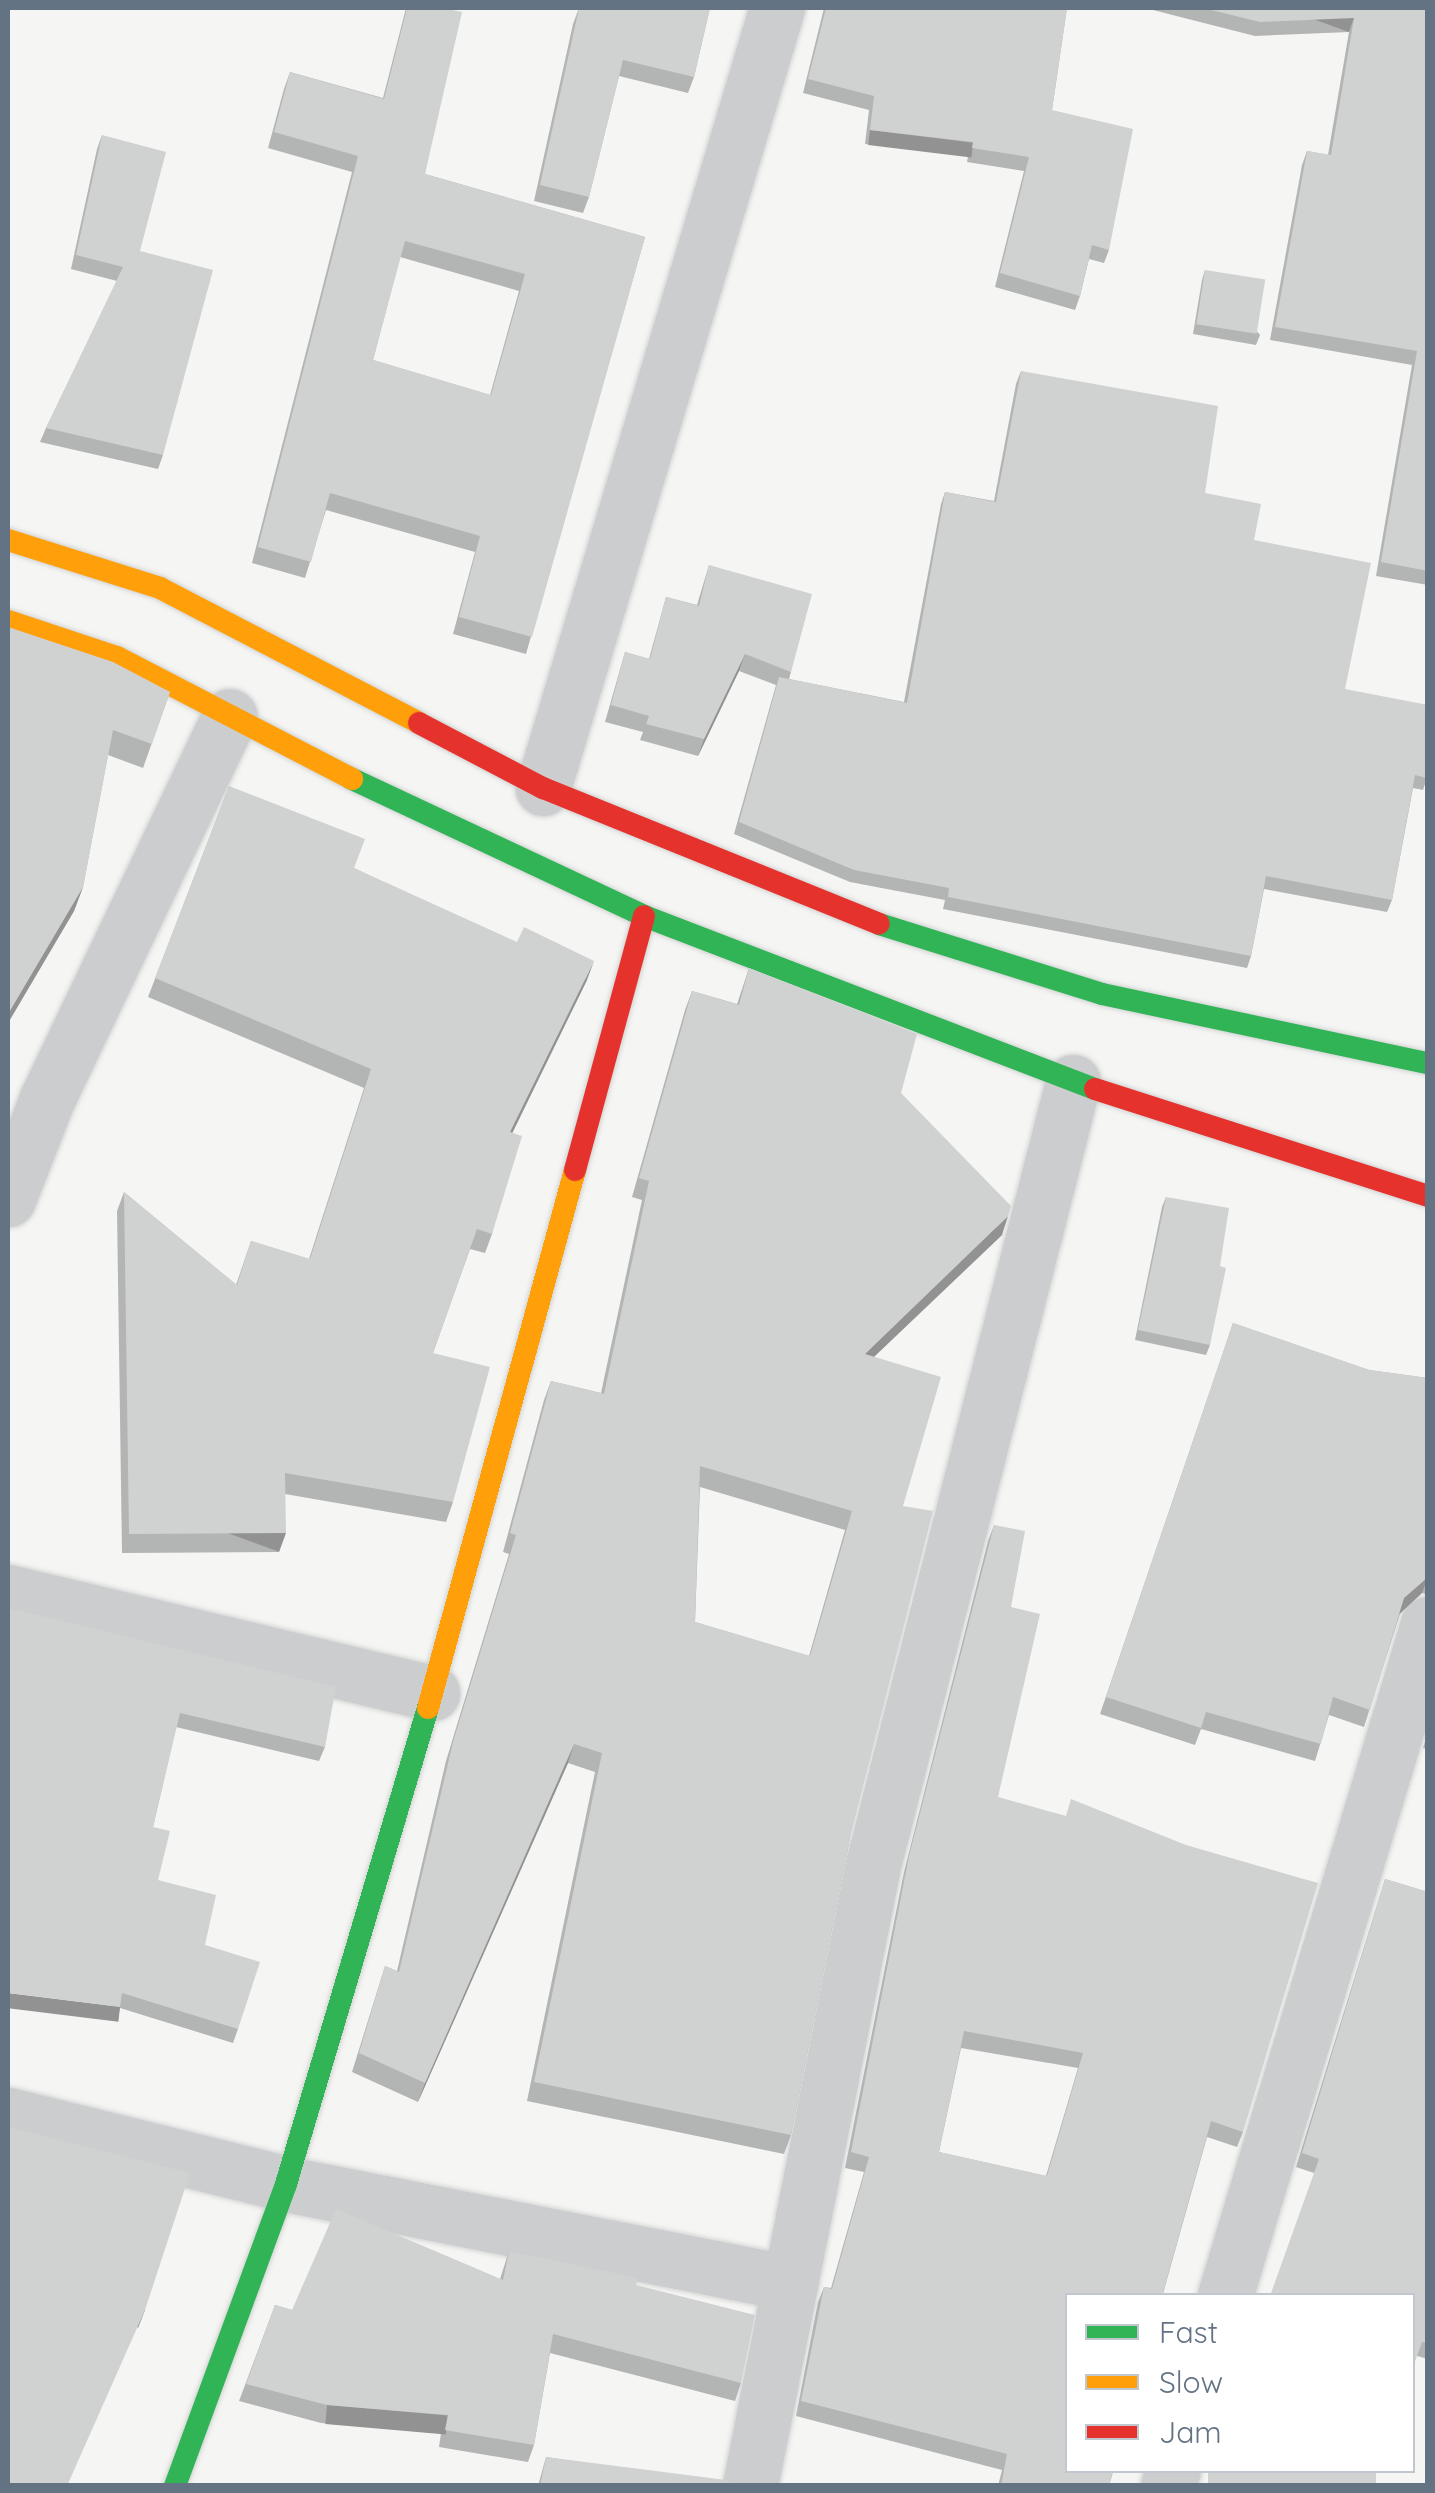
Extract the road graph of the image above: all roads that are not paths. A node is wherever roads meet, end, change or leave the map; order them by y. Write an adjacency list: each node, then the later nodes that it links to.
1 (777, 8): 5 (street)
2 (8, 540): 5 (main road)
3 (8, 620): 4 (main road)
4 (230, 716): 6 (main road); 10 (street)
5 (543, 788): 7 (main road)
6 (644, 916): 8 (main road); 13 (main road)
7 (1428, 1063)
8 (1073, 1082): 9 (main road); 16 (street)
9 (1428, 1196)
10 (8, 1199)
11 (8, 1592): 13 (street)
12 (1428, 1624): 17 (street)
13 (432, 1694): 15 (main road)
14 (8, 2115): 15 (street)
15 (286, 2184): 16 (street); 18 (main road)
16 (790, 2283): 19 (street)
17 (1226, 2293)
18 (175, 2486)
19 (750, 2486)

